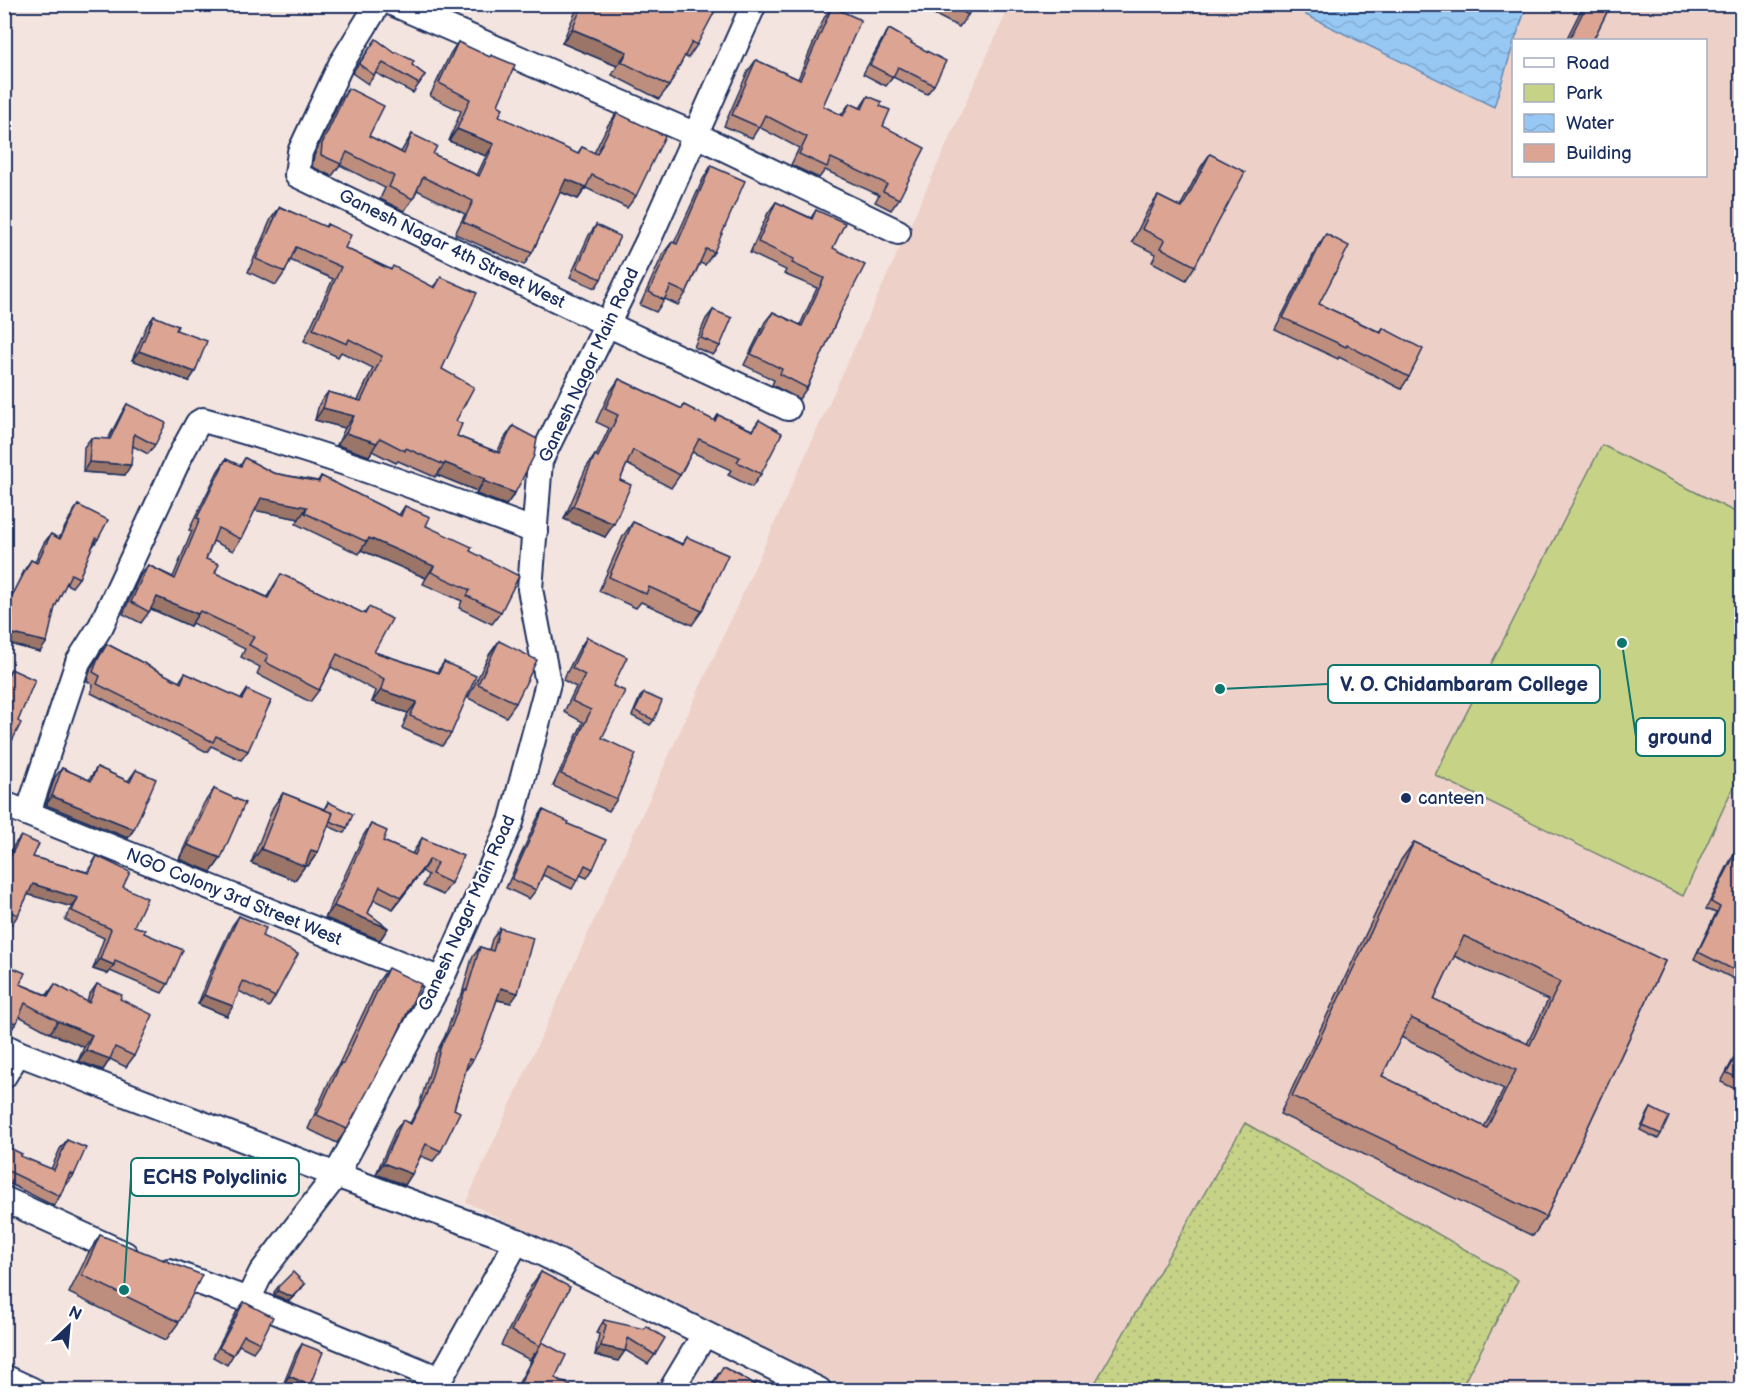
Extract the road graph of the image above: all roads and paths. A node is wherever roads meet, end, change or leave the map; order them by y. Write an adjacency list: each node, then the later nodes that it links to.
1 (378, 4): 6 (street, Ganesh Nagar 4th Street West)
2 (394, 4): 4 (street)
3 (754, 4): 4 (street, Ganesh Nagar Main Road)
4 (696, 135): 5 (street); 6 (street, Ganesh Nagar Main Road)
5 (898, 232)
6 (607, 324): 7 (street, Ganesh Nagar 4th Street West); 8 (street, Ganesh Nagar Main Road)
7 (788, 408)
8 (535, 531): 10 (street); 11 (street, Ganesh Nagar Main Road)
9 (4, 804): 10 (street, NGO Colony 3rd Street West)
10 (28, 813): 11 (street, NGO Colony 3rd Street West)
11 (441, 980): 14 (street, Ganesh Nagar Main Road)
12 (11, 1049): 13 (street); 14 (street)
13 (4, 1076)
14 (336, 1175): 16 (street); 17 (street, Ganesh Nagar Main Road)
15 (4, 1199): 17 (street)
16 (517, 1241): 18 (street); 20 (street)
17 (248, 1300): 20 (street)
18 (704, 1335): 22 (street); 23 (street)
19 (4, 1377): 21 (street)
20 (438, 1385)
21 (32, 1390)
22 (671, 1390)
23 (819, 1390)

